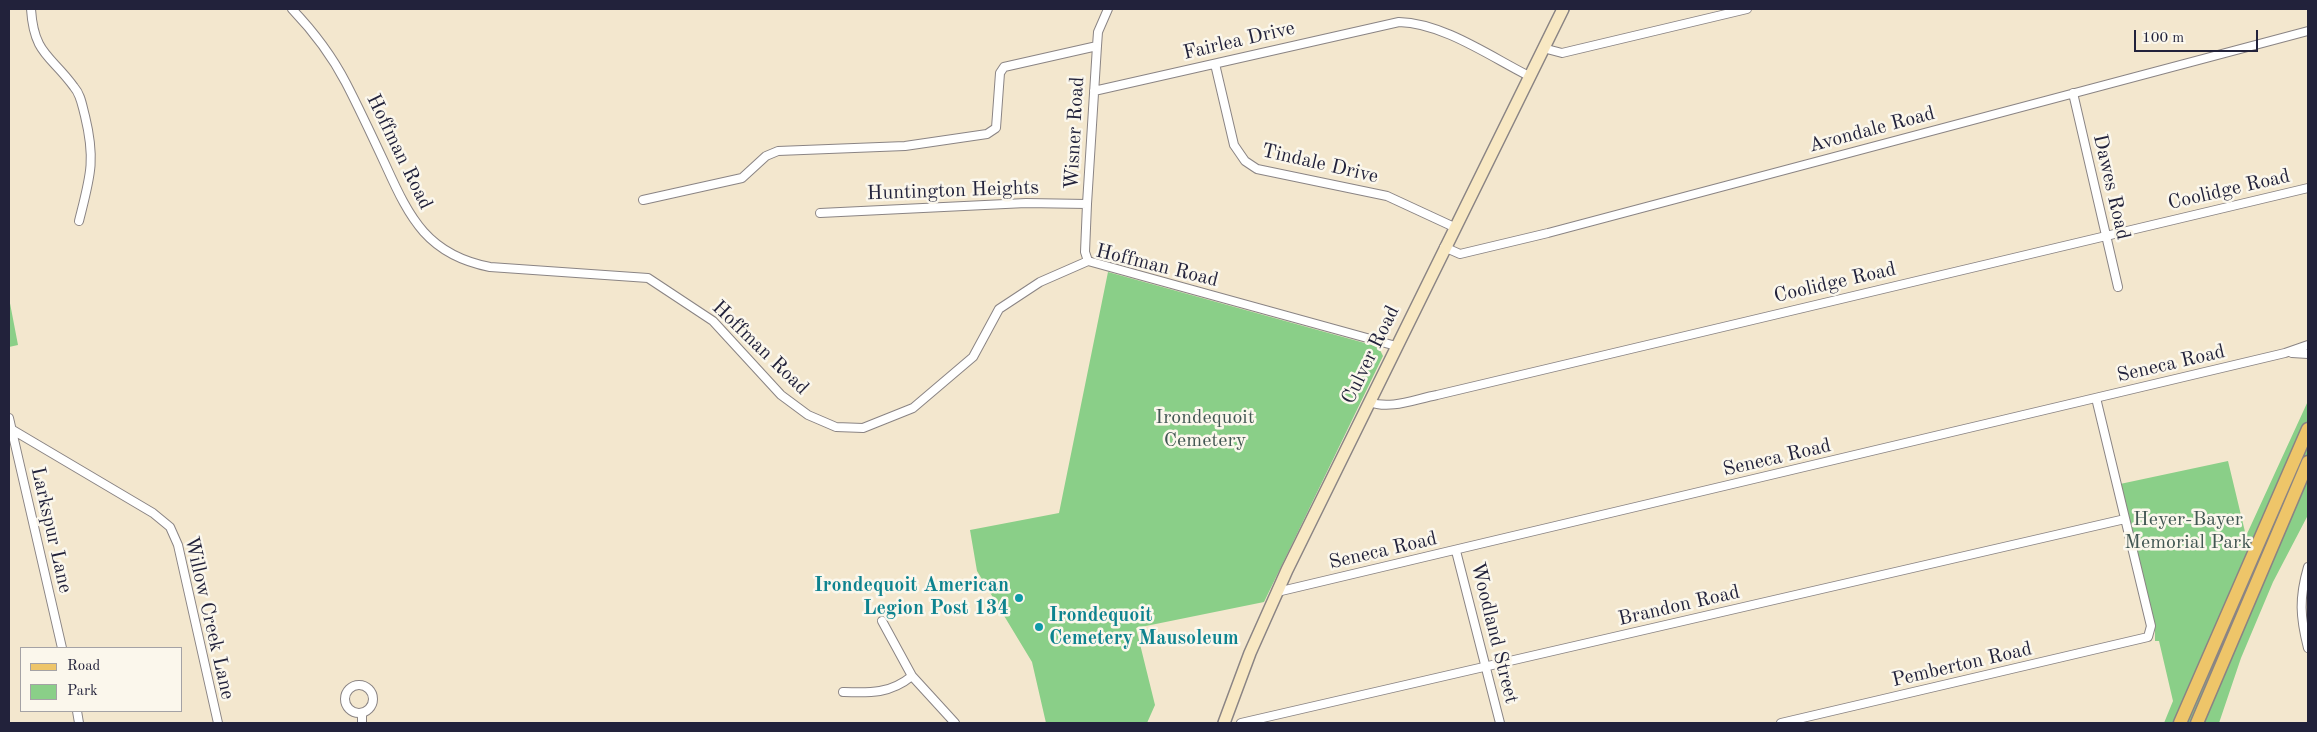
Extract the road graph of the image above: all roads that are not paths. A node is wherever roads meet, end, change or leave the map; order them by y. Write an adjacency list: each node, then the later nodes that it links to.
1 (31, 9): 17 (street)
2 (292, 9): 21 (street, Hoffman Road)
3 (1108, 9): 7 (street, Wisner Road)
4 (1563, 9): 8 (main road, Culver Road)
5 (1747, 9): 8 (street)
6 (2308, 31): 12 (street, Avondale Road)
7 (1097, 46): 11 (street, Wisner Road); 14 (street)
8 (1543, 48): 10 (main road, Culver Road)
9 (1215, 64): 10 (street, Fairlea Drive); 11 (street, Fairlea Drive); 18 (street, Tindale Drive)
10 (1529, 76): 18 (main road, Culver Road)
11 (1094, 91): 15 (street, Wisner Road)
12 (2073, 94): 19 (street, Dawes Road); 20 (street, Avondale Road)
13 (2308, 188): 19 (street, Coolidge Road)
14 (643, 200)
15 (1087, 204): 16 (street, Huntington Heights); 21 (street, Wisner Road)
16 (820, 213)
17 (79, 221)
18 (1454, 227): 20 (main road, Culver Road)
19 (2106, 236): 22 (street, Dawes Road); 28 (street, Coolidge Road)
20 (1444, 247): 24 (main road, Culver Road)
21 (1088, 261): 24 (street, Hoffman Road)
22 (2118, 287)
23 (2308, 345): 25 (street, Seneca Road)
24 (1396, 346): 28 (main road, Culver Road)
25 (2285, 354): 26 (street, Seneca Road); 27 (street, Seneca Road)
26 (2308, 354)
27 (2096, 398): 33 (street); 34 (street, Seneca Road)
28 (1369, 402): 36 (main road, Culver Road)
29 (9, 418): 30 (street, Larkspur Lane)
30 (12, 429): 38 (street, Larkspur Lane); 44 (street, Willow Creek Lane)
31 (2308, 429): 51 (main road)
32 (2308, 462): 52 (main road)
33 (2125, 519): 40 (street, Brandon Road); 50 (street, Pemberton Road)
34 (1456, 551): 36 (street, Seneca Road); 40 (street, Woodland Street)
35 (2308, 567): 39 (street)
36 (1277, 592): 47 (main road, Culver Road)
37 (882, 621): 41 (street)
38 (62, 647)
39 (2308, 648)
40 (1486, 667): 48 (street, Brandon Road); 49 (street, Woodland Street)
41 (912, 676): 42 (street); 46 (street)
42 (843, 692)
43 (362, 712): 45 (street)
44 (218, 723)
45 (362, 723)
46 (955, 723)
47 (1224, 723)
48 (1241, 723)
49 (1500, 723)
50 (1782, 723)
51 (2180, 723)
52 (2197, 723)

